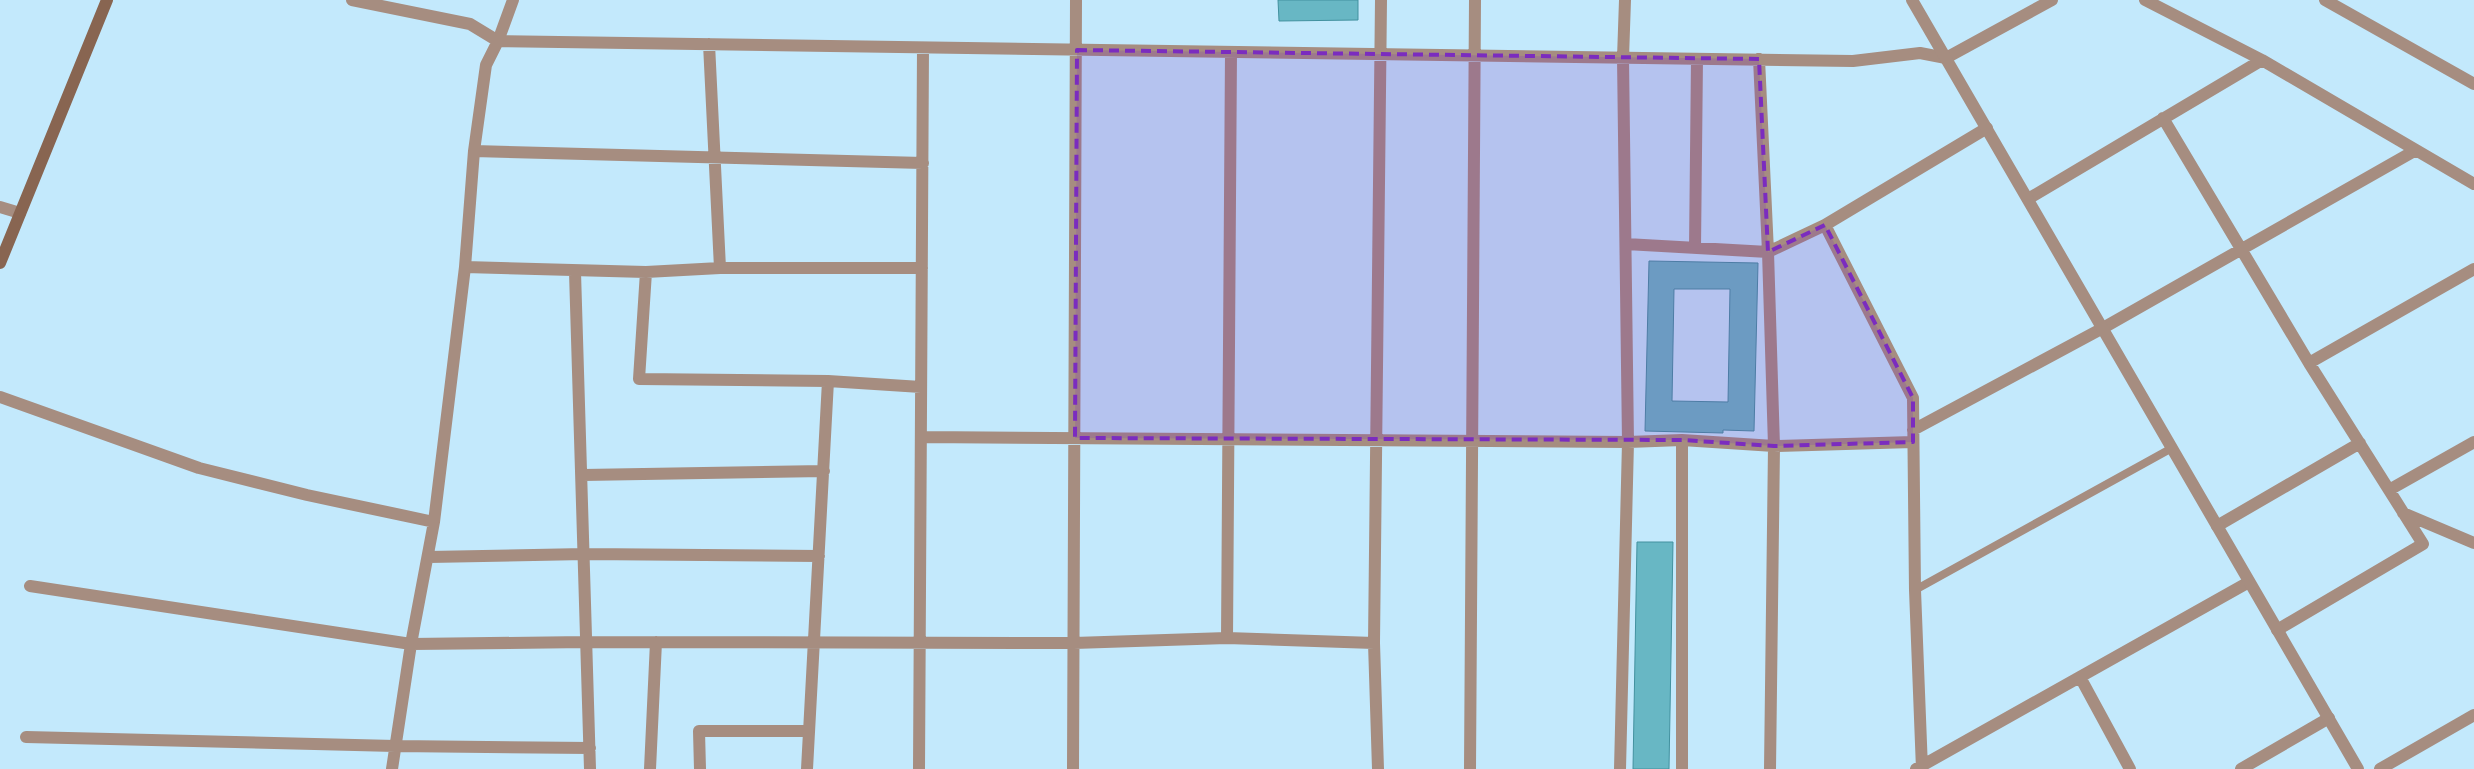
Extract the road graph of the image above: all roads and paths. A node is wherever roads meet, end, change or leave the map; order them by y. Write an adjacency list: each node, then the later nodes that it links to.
1 (107, 0): 34 (main road)
2 (352, 0): 12 (street)
3 (513, 0): 12 (street)
4 (1076, 0): 15 (street)
5 (1381, 0): 17 (street)
6 (1475, 0): 18 (street)
7 (1625, 0): 19 (street)
8 (1912, 0): 20 (street)
9 (2052, 0): 20 (street)
10 (2144, 0): 23 (street)
11 (2325, 0): 24 (street)
12 (498, 41): 13 (street); 28 (street)
13 (709, 44): 14 (street); 29 (street)
14 (923, 48): 15 (street); 30 (street)
15 (1077, 50): 16 (street); 54 (street)
16 (1230, 52): 17 (street); 55 (street)
17 (1380, 54): 18 (street); 56 (street)
18 (1474, 56): 19 (street); 58 (street)
19 (1623, 58): 21 (street); 36 (street)
20 (1946, 58): 22 (street); 26 (street)
21 (1697, 59): 22 (street); 37 (street)
22 (1759, 60): 39 (street)
23 (2262, 60): 25 (street); 27 (street)
24 (2474, 84)
25 (2163, 118): 32 (street); 38 (street)
26 (1986, 128): 32 (street); 35 (street)
27 (2416, 150): 31 (street); 38 (street)
28 (474, 151): 29 (street); 41 (street)
29 (715, 157): 30 (street); 42 (street)
30 (923, 163): 43 (street)
31 (2474, 184)
32 (2028, 199): 47 (street)
33 (0, 207): 34 (street)
34 (20, 213): 40 (main road)
35 (1825, 225): 39 (street); 52 (street)
36 (1626, 244): 37 (street); 59 (street)
37 (1695, 248): 39 (street)
38 (2242, 250): 47 (street); 48 (street)
39 (1768, 252): 62 (street)
40 (0, 263)
41 (465, 267): 45 (street); 68 (street)
42 (720, 268): 43 (street); 46 (street)
43 (922, 268): 50 (street)
44 (2474, 269): 48 (street)
45 (575, 272): 46 (street); 65 (street)
46 (646, 272): 49 (street)
47 (2103, 328): 52 (street); 63 (street)
48 (2309, 363): 61 (street)
49 (828, 381): 50 (street); 64 (street)
50 (921, 387): 53 (street)
51 (0, 397): 68 (street)
52 (1913, 436): 62 (street); 76 (street)
53 (921, 437): 54 (street); 81 (street)
54 (1075, 438): 55 (street); 82 (street)
55 (1228, 439): 56 (street); 78 (street)
56 (1376, 440): 58 (street); 83 (street)
57 (1682, 440): 59 (street); 62 (street); 104 (street)
58 (1472, 441): 59 (street); 102 (street)
59 (1628, 442): 103 (street)
60 (2474, 442): 66 (street)
61 (2360, 443): 66 (street); 69 (street)
62 (1774, 446): 105 (street)
63 (2172, 448): 69 (street); 76 (lane)
64 (824, 471): 65 (street); 72 (street)
65 (583, 475): 71 (street)
66 (2389, 490): 67 (street)
67 (2403, 512): 70 (street); 77 (street)
68 (434, 522): 73 (street)
69 (2217, 526): 74 (street)
70 (2474, 543)
71 (585, 554): 72 (street); 73 (street); 79 (street)
72 (819, 556): 85 (street)
73 (429, 557): 84 (street)
74 (2250, 582): 77 (street); 86 (street)
75 (30, 586): 84 (street)
76 (1915, 590): 93 (street)
77 (2277, 630): 88 (street)
78 (1227, 638): 82 (street); 83 (street)
79 (587, 642): 80 (street); 84 (street); 92 (street)
80 (656, 642): 85 (street); 96 (street)
81 (920, 642): 82 (street); 85 (street); 99 (street)
82 (1074, 643): 100 (street)
83 (1374, 643): 101 (street)
84 (411, 644): 91 (street)
85 (814, 644): 89 (street)
86 (2080, 677): 93 (street); 106 (street)
87 (2474, 715): 109 (street)
88 (2329, 718): 107 (street); 108 (street)
89 (809, 731): 97 (street); 98 (street)
90 (26, 737): 91 (street)
91 (395, 746): 92 (street); 94 (street)
92 (590, 748): 95 (street)
93 (1920, 768)
94 (392, 769)
95 (590, 769)
96 (650, 769)
97 (700, 769)
98 (807, 769)
99 (919, 769)
100 (1074, 769)
101 (1378, 769)
102 (1470, 769)
103 (1620, 769)
104 (1682, 769)
105 (1770, 769)
106 (2130, 769)
107 (2242, 769)
108 (2358, 769)
109 (2380, 769)

